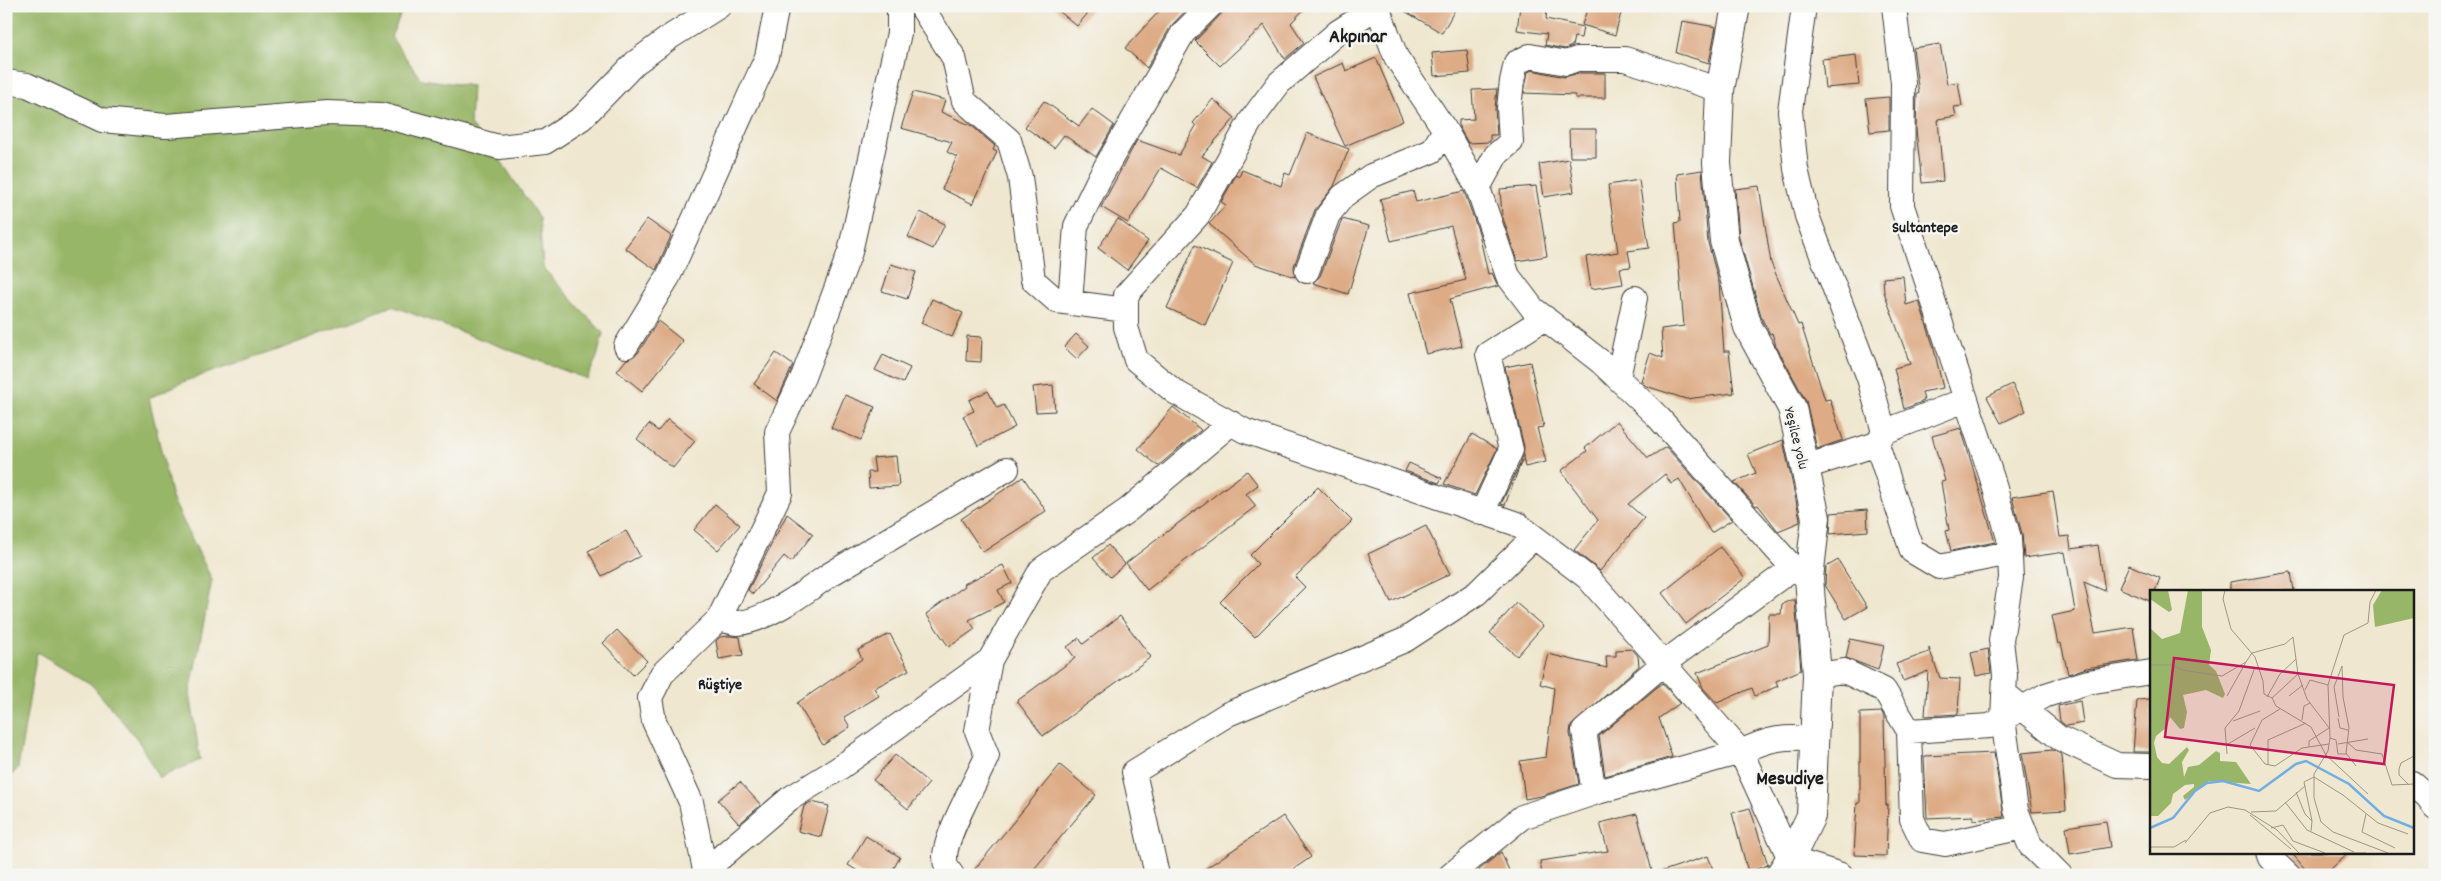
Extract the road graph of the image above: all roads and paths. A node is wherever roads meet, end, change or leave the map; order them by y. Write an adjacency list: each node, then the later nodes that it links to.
1 (719, 6): 10 (street)
2 (777, 6): 19 (street)
3 (899, 6): 30 (street)
4 (921, 6): 16 (street)
5 (1210, 6): 16 (street)
6 (1736, 6): 11 (main road, Yeşilce yolu)
7 (1804, 6): 23 (street)
8 (1894, 6): 21 (street)
9 (1377, 7): 12 (street); 17 (street)
10 (6, 82)
11 (1720, 90): 13 (street); 24 (main road, Yeşilce yolu)
12 (1445, 130): 13 (street); 14 (street)
13 (1478, 188): 18 (street)
14 (1307, 271)
15 (1635, 298): 20 (street)
16 (1070, 302): 17 (street)
17 (1126, 310): 22 (street)
18 (1545, 318): 20 (street); 26 (street)
19 (626, 346)
20 (1618, 378): 29 (street)
21 (1966, 400): 23 (street); 28 (street)
22 (1231, 424): 26 (street); 31 (street)
23 (1881, 438): 24 (street); 28 (street)
24 (1805, 467): 29 (main road, Yeşilce yolu)
25 (1007, 469): 30 (street)
26 (1482, 513): 27 (street)
27 (1534, 537): 32 (street); 48 (street)
28 (2010, 554): 35 (street)
29 (1800, 573): 32 (street); 34 (main road, Yeşilce yolu)
30 (719, 619): 46 (street)
31 (990, 660): 46 (street); 47 (street)
32 (1664, 664): 38 (street); 41 (street)
33 (2150, 672): 35 (street)
34 (1817, 675): 36 (street); 37 (main road, Yeşilce yolu)
35 (2010, 707): 36 (street); 39 (street); 43 (street)
36 (1909, 731): 43 (street)
37 (1816, 739): 38 (street); 45 (main road, Yeşilce yolu)
38 (1741, 752): 41 (street); 45 (street)
39 (2150, 766)
40 (2414, 785): 42 (street)
41 (1594, 793): 49 (street)
42 (2435, 807)
43 (2023, 827): 51 (street)
44 (2269, 854): 52 (street)
45 (1785, 867): 50 (street)
46 (706, 873)
47 (952, 875)
48 (1157, 875)
49 (1451, 875)
50 (1841, 875)
51 (2060, 875)
52 (2288, 875)

